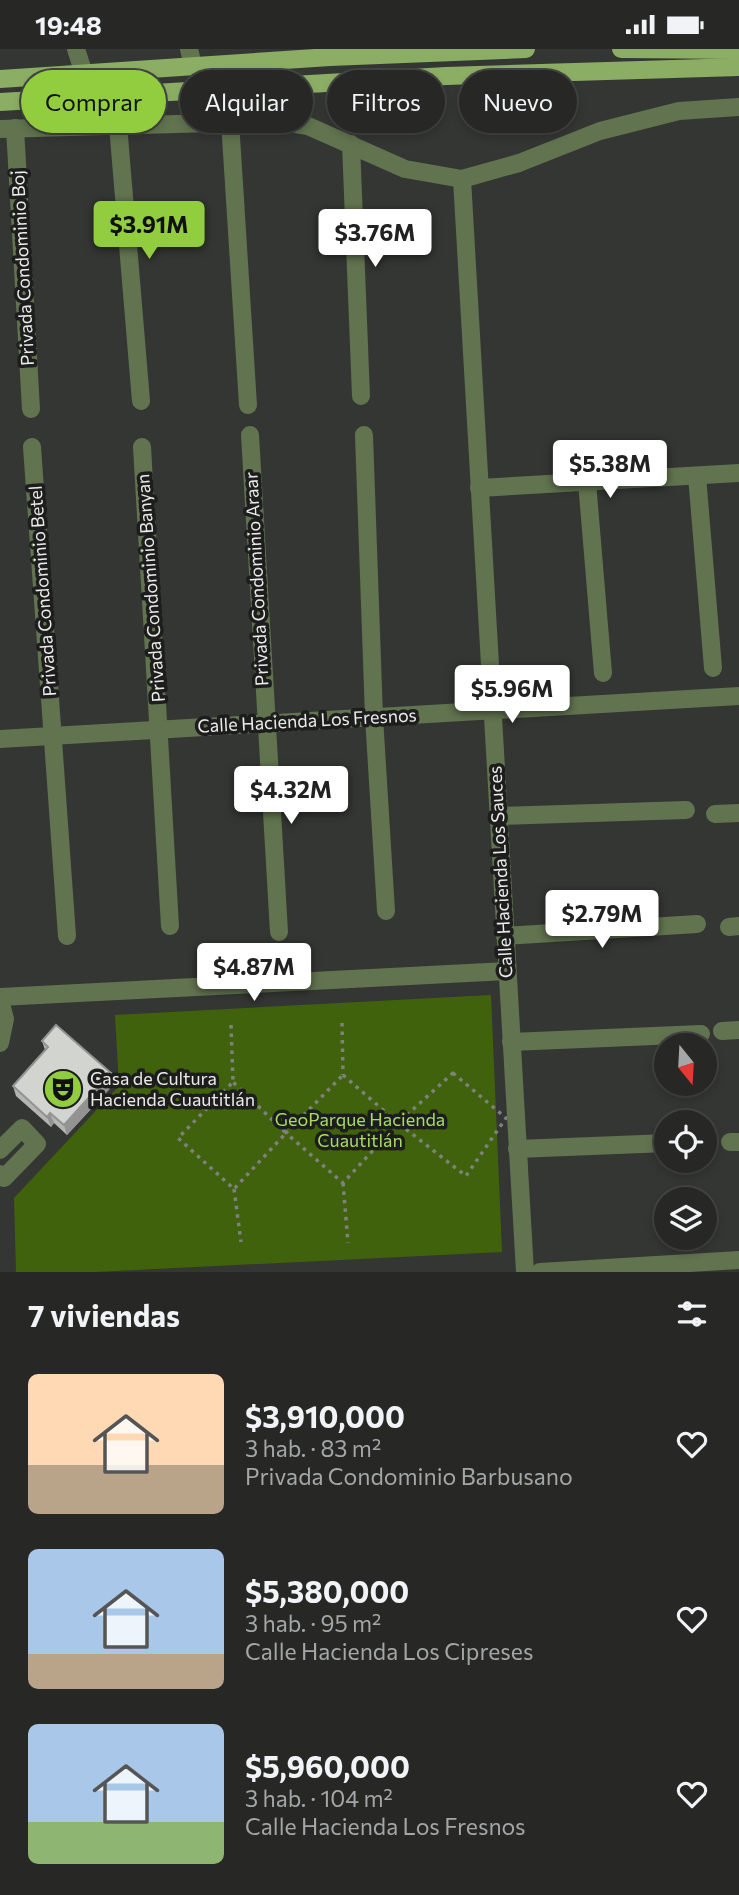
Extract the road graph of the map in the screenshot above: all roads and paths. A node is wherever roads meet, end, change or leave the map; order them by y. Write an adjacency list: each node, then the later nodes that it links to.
1 (76, 49): 8 (street)
2 (526, 49): 4 (main road)
3 (621, 49): 5 (main road)
4 (496, 50): 6 (main road)
5 (739, 50)
6 (191, 57): 9 (main road)
7 (739, 67): 12 (main road)
8 (82, 70)
9 (108, 70)
10 (21, 78): 11 (main road)
11 (0, 79)
12 (0, 102)
13 (739, 107): 19 (street)
14 (8, 128): 23 (street, Privada Condominio Boj)
15 (313, 128): 18 (street)
16 (119, 133): 21 (street)
17 (231, 133): 22 (street)
18 (351, 144): 19 (street); 20 (street)
19 (462, 179): 31 (street, Calle Hacienda Los Sauces)
20 (361, 396)
21 (141, 401)
22 (248, 405)
23 (31, 409)
24 (250, 435): 37 (street, Privada Condominio Araar)
25 (364, 435): 36 (street)
26 (32, 447): 39 (street, Privada Condominio Betel)
27 (142, 447): 38 (street, Privada Condominio Banyan)
28 (739, 473): 29 (street)
29 (697, 476): 30 (street); 32 (street)
30 (587, 482): 31 (street); 33 (street)
31 (479, 488): 35 (street, Calle Hacienda Los Sauces)
32 (713, 668)
33 (603, 673)
34 (739, 696): 35 (street, Calle Hacienda Los Fresnos)
35 (492, 710): 36 (street, Calle Hacienda Los Fresnos); 44 (street, Calle Hacienda Los Sauces)
36 (374, 717): 37 (street, Calle Hacienda Los Fresnos); 45 (street)
37 (265, 723): 38 (street, Calle Hacienda Los Fresnos); 48 (street, Privada Condominio Araar)
38 (160, 730): 39 (street, Calle Hacienda Los Fresnos); 47 (street, Privada Condominio Banyan)
39 (54, 736): 40 (street, Calle Hacienda Los Fresnos); 49 (street, Privada Condominio Betel)
40 (0, 739)
41 (687, 810): 44 (street)
42 (739, 813): 43 (street)
43 (715, 814)
44 (498, 816): 50 (street, Calle Hacienda Los Sauces)
45 (386, 911)
46 (697, 924): 50 (street)
47 (170, 926)
48 (279, 932)
49 (67, 936)
50 (505, 936): 51 (street, Calle Hacienda Los Sauces)
51 (507, 971): 52 (street); 56 (street, Calle Hacienda Los Sauces)
52 (0, 999): 57 (street)
53 (342, 1023): 58 (path)
54 (231, 1025): 59 (path)
55 (654, 1036): 56 (street)
56 (511, 1042): 63 (street, Calle Hacienda Los Sauces)
57 (0, 1043)
58 (343, 1075): 60 (path); 61 (path)
59 (233, 1082): 61 (path); 67 (path)
60 (398, 1123): 60 (path); 66 (path)
61 (286, 1133): 66 (path); 67 (path)
62 (654, 1144): 63 (street)
63 (517, 1149): 71 (street, Calle Hacienda Los Sauces)
64 (0, 1150): 65 (street)
65 (0, 1174)
66 (343, 1183): 69 (path)
67 (234, 1189): 68 (path)
68 (241, 1242)
69 (348, 1243)
70 (739, 1259): 72 (street)
71 (524, 1272)
72 (540, 1272)

